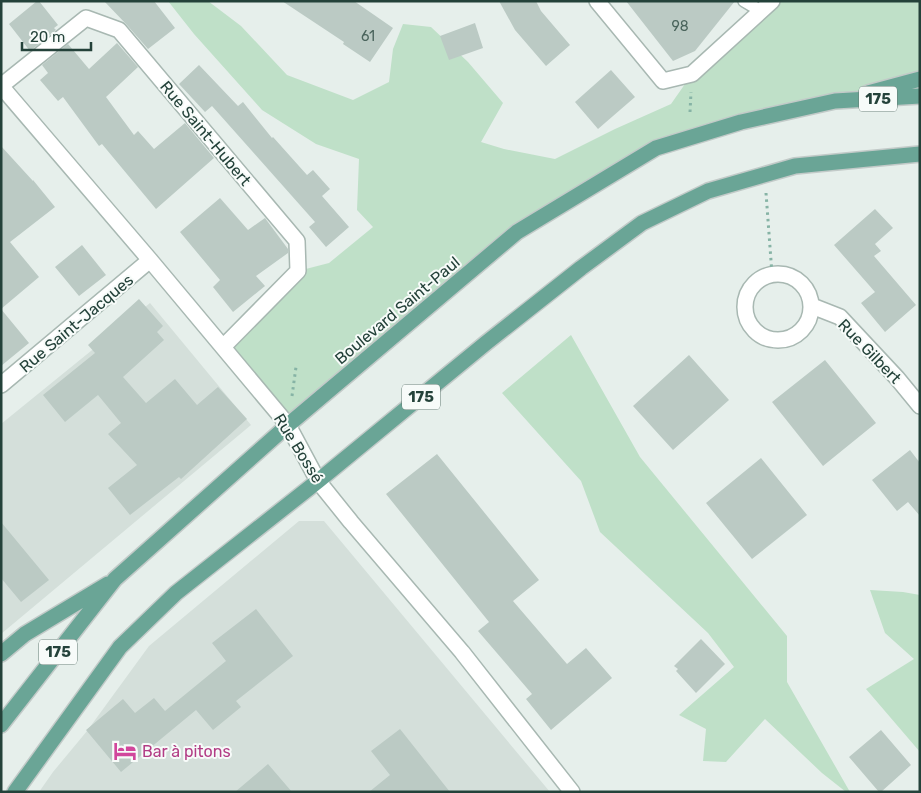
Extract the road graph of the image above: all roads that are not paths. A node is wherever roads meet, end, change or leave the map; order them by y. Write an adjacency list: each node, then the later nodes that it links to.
1 (597, 1): 3 (street)
2 (744, 1): 3 (lane)
3 (767, 6)
4 (920, 80): 7 (main road)
5 (1, 86): 9 (street, Rue Bossé); 11 (street, Rue Saint-Hubert)
6 (920, 96): 7 (main road, Boulevard Saint-Paul / 175)
7 (835, 101): 14 (main road, Boulevard Saint-Paul / 175)
8 (920, 154): 15 (main road, 175)
9 (150, 260): 11 (street, Rue Bossé); 12 (street, Rue Saint-Jacques)
10 (812, 306): 10 (street); 13 (street, Rue Gilbert)
11 (223, 347): 14 (street, Rue Bossé)
12 (1, 385)
13 (920, 406)
14 (288, 425): 15 (street, Rue Bossé); 16 (main road, Boulevard Saint-Paul / 175)
15 (318, 481): 19 (main road, 175); 20 (street, Rue Bossé)
16 (115, 579): 17 (main road); 18 (main road, Boulevard Saint-Paul / 175)
17 (1, 654)
18 (1, 725)
19 (16, 792)
20 (572, 792)

